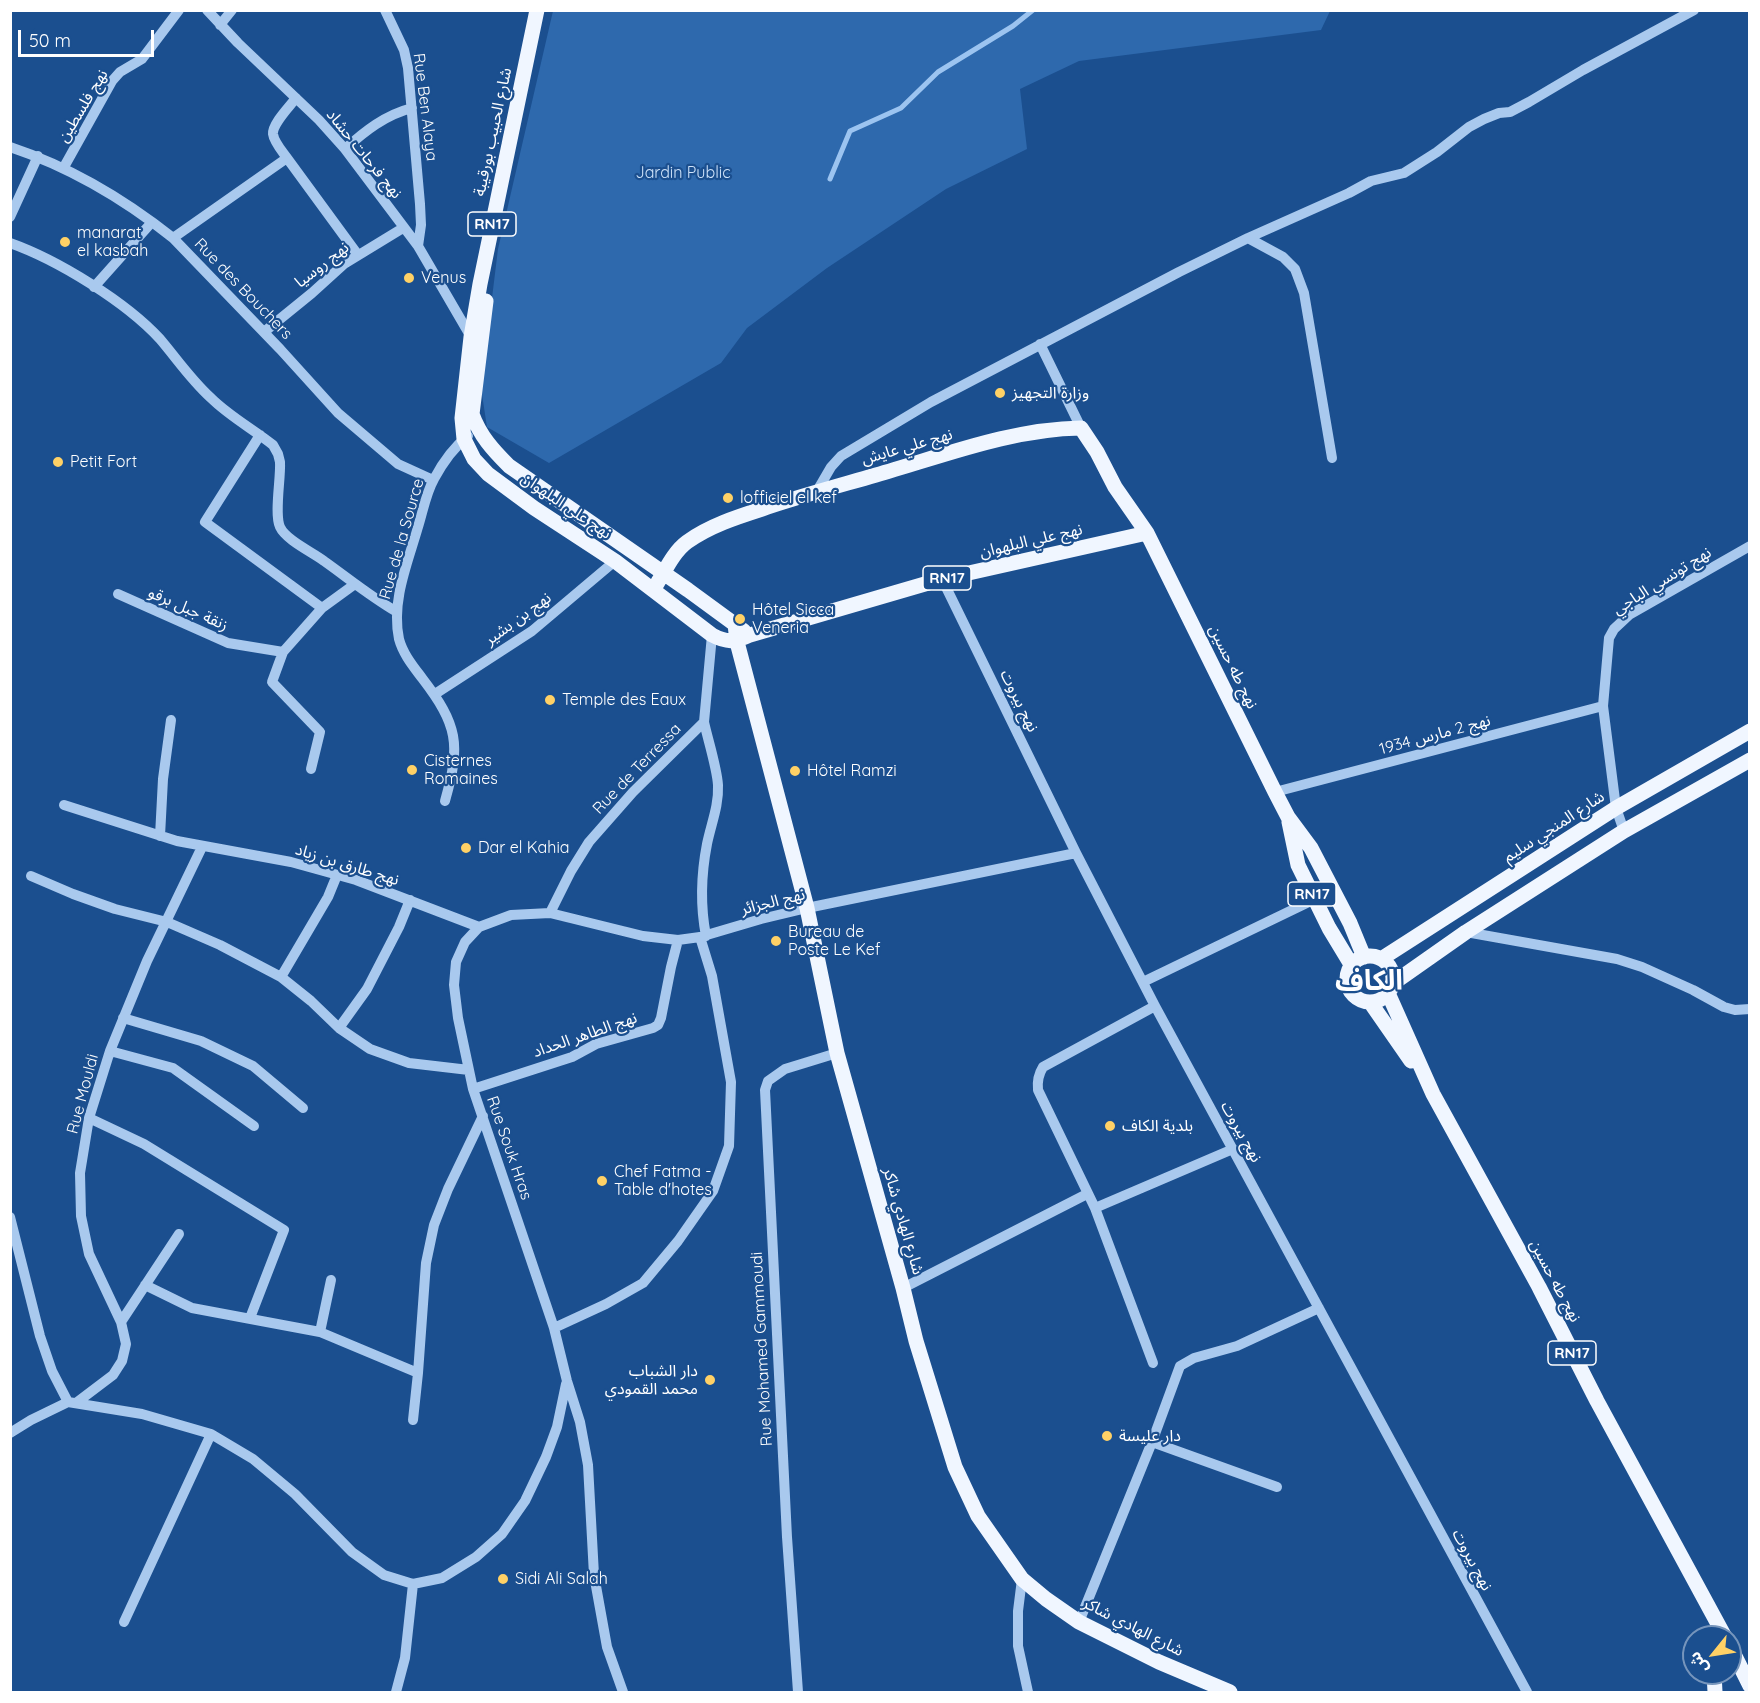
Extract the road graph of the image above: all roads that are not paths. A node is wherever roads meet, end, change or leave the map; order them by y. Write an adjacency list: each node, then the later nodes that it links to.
1 (179, 10): 15 (street, نهج فلسطين)
2 (207, 10): 8 (street, نهج فرحات حشاد)
3 (232, 10): 8 (street)
4 (385, 10): 10 (street, Rue Ben Alaya)
5 (537, 10): 26 (main road, شارع الحبيب بورقيبة / RN17)
6 (547, 10): 26 (main road, شارع الحبيب بورقيبة / RN17)
7 (1694, 10): 20 (street)
8 (220, 25): 9 (street, نهج فرحات حشاد)
9 (296, 98): 12 (street, نهج فرحات حشاد); 14 (street)
10 (412, 108): 12 (street); 22 (street, Rue Ben Alaya)
11 (10, 147): 13 (street, Rue des Bouchers)
12 (345, 150): 18 (street, نهج فرحات حشاد)
13 (38, 156): 15 (street, Rue des Bouchers); 16 (street)
14 (287, 158): 19 (street); 23 (street)
15 (64, 167): 17 (street, Rue des Bouchers)
16 (10, 218)
17 (152, 222): 19 (street, Rue des Bouchers); 24 (street)
18 (403, 228): 22 (street, نهج فرحات حشاد); 23 (street, نهج روسيا)
19 (173, 238): 25 (street, Rue des Bouchers)
20 (1248, 238): 27 (street); 32 (street)
21 (10, 243): 24 (street)
22 (418, 246): 26 (street, نهج فرحات حشاد)
23 (358, 255): 25 (street, نهج روسيا)
24 (94, 287): 30 (street)
25 (264, 332): 33 (street, Rue des Bouchers)
26 (477, 338): 29 (main road, شارع الحبيب بورقيبة / RN17); 31 (main road, شارع الحبيب بورقيبة / RN17)
27 (1040, 344): 28 (street); 34 (street)
28 (1081, 428): 34 (main road, نهج علي عايش); 35 (main road)
29 (478, 429): 31 (street, Rue de la Source); 38 (main road, نهج علي البلهوان / RN17)
30 (260, 435): 40 (street); 43 (street)
31 (464, 439): 33 (street, Rue de la Source); 37 (main road, نهج علي البلهوان / RN17)
32 (1332, 458)
33 (433, 480): 44 (street, Rue de la Source)
34 (816, 491): 38 (main road, نهج علي عايش)
35 (1147, 533): 39 (main road, نهج علي البلهوان / RN17); 55 (main road, نهج طه حسين / RN17)
36 (1749, 546): 49 (street, نهج تونسي الباجي)
37 (615, 561): 41 (main road, نهج علي البلهوان / RN17); 48 (street, نهج بن بشير)
38 (664, 574): 41 (main road, نهج علي عايش); 46 (main road, نهج علي البلهوان / RN17)
39 (942, 579): 46 (main road, نهج علي البلهوان / RN17); 63 (street, نهج بيروت)
40 (356, 584): 43 (street); 44 (street)
41 (653, 590): 45 (main road, نهج علي البلهوان / RN17)
42 (118, 594): 47 (street, زنقة جبل برقو)
43 (322, 608): 47 (street)
44 (397, 612): 48 (street, Rue de la Source)
45 (712, 636): 46 (main road, نهج علي البلهوان / RN17); 51 (street, Rue de Terressa)
46 (743, 638): 68 (main road, شارع الهادي شاكر)
47 (283, 652): 54 (street)
48 (435, 694): 56 (street, Rue de la Source)
49 (1603, 706): 55 (street, نهج 2 مارس 1934); 58 (street, نهج تونسي الباجي)
50 (171, 720): 61 (street)
51 (704, 722): 69 (street, Rue de Terressa); 73 (street)
52 (1749, 731): 58 (main road, شارع المنجي سليم)
53 (1749, 760): 60 (main road)
54 (311, 769)
55 (1275, 792): 59 (main road, نهج طه حسين / RN17)
56 (446, 801)
57 (64, 805): 61 (street, نهج طارق بن زياد)
58 (1616, 808): 60 (street, نهج تونسي الباجي); 75 (main road, شارع المنجي سليم)
59 (1288, 817): 66 (main road, نهج طه حسين / RN17); 76 (main road, نهج طه حسين / RN17)
60 (1624, 831): 72 (main road)
61 (160, 836): 62 (street, نهج طارق بن زياد)
62 (202, 847): 64 (street, نهج طارق بن زياد); 70 (street, Rue Mouldi)
63 (1076, 853): 68 (street, نهج الجزائر); 78 (street, نهج بيروت)
64 (337, 875): 67 (street, نهج طارق بن زياد); 77 (street)
65 (31, 876): 70 (street)
66 (1315, 899): 76 (main road, نهج طه حسين / RN17); 78 (street)
67 (410, 900): 71 (street, نهج طارق بن زياد); 84 (street)
68 (807, 908): 73 (street, نهج الجزائر); 86 (main road, شارع الهادي شاكر)
69 (550, 913): 71 (street, نهج الجزائر); 74 (street, نهج الجزائر)
70 (167, 922): 77 (street); 83 (street, Rue Mouldi)
71 (479, 927): 87 (street, Rue Souk Hras)
72 (1466, 932): 79 (main road); 82 (street)
73 (703, 936): 74 (street, نهج الجزائر); 105 (street)
74 (678, 940): 88 (street, نهج الطاهر الحداد)
75 (1381, 959): 76 (main road); 79 (main road, RN17)
76 (1358, 961): 80 (main road, RN17)
77 (281, 977): 84 (street)
78 (1143, 982): 81 (street, نهج بيروت)
79 (1390, 989): 80 (main road); 89 (main road, نهج طه حسين / RN17)
80 (1371, 1002): 89 (main road, نهج طه حسين / RN17)
81 (1155, 1006): 94 (street, نهج بيروت); 95 (street)
82 (1749, 1009)
83 (123, 1018): 85 (street, Rue Mouldi); 90 (street)
84 (339, 1028): 87 (street)
85 (110, 1051): 92 (street, Rue Mouldi); 93 (street)
86 (837, 1053): 101 (main road, شارع الهادي شاكر); 127 (street, Rue Mohamed Gammoudi)
87 (469, 1070): 88 (street, Rue Souk Hras)
88 (473, 1089): 91 (street, Rue Souk Hras)
89 (1433, 1094): 118 (main road, نهج طه حسين / RN17)
90 (303, 1108)
91 (483, 1116): 105 (street, Rue Souk Hras); 108 (street)
92 (89, 1118): 103 (street); 104 (street, Rue Mouldi)
93 (254, 1126)
94 (1233, 1149): 96 (street); 102 (street, نهج بيروت)
95 (1087, 1194): 96 (street); 101 (street)
96 (1095, 1208): 107 (street)
97 (10, 1217): 110 (street)
98 (178, 1234): 100 (street)
99 (331, 1280): 106 (street)
100 (145, 1285): 103 (street); 104 (street)
101 (903, 1288): 116 (main road, شارع الهادي شاكر)
102 (1319, 1308): 114 (street); 130 (street, نهج بيروت)
103 (250, 1318): 106 (street)
104 (121, 1322): 110 (street, Rue Mouldi)
105 (554, 1328): 109 (street, Rue Souk Hras)
106 (320, 1332): 108 (street)
107 (1153, 1363)
108 (418, 1373): 111 (street)
109 (567, 1381): 117 (street); 126 (street, Rue Souk Hras)
110 (72, 1403): 112 (street); 113 (street)
111 (413, 1420)
112 (10, 1433)
113 (211, 1434): 117 (street); 119 (street)
114 (1152, 1442): 115 (street); 120 (street)
115 (1277, 1487)
116 (1022, 1579): 120 (main road, شارع الهادي شاكر); 128 (street)
117 (412, 1584): 125 (street)
118 (1712, 1612): 121 (main road, نهج طه حسين / RN17); 122 (main road, نهج طه حسين / RN17)
119 (124, 1622)
120 (1079, 1622): 129 (main road, شارع الهادي شاكر)
121 (1713, 1625)
122 (1719, 1625)
123 (1742, 1671): 124 (main road)
124 (1749, 1686)
125 (396, 1692)
126 (623, 1692)
127 (798, 1692)
128 (1028, 1692)
129 (1230, 1692)
130 (1527, 1692)

